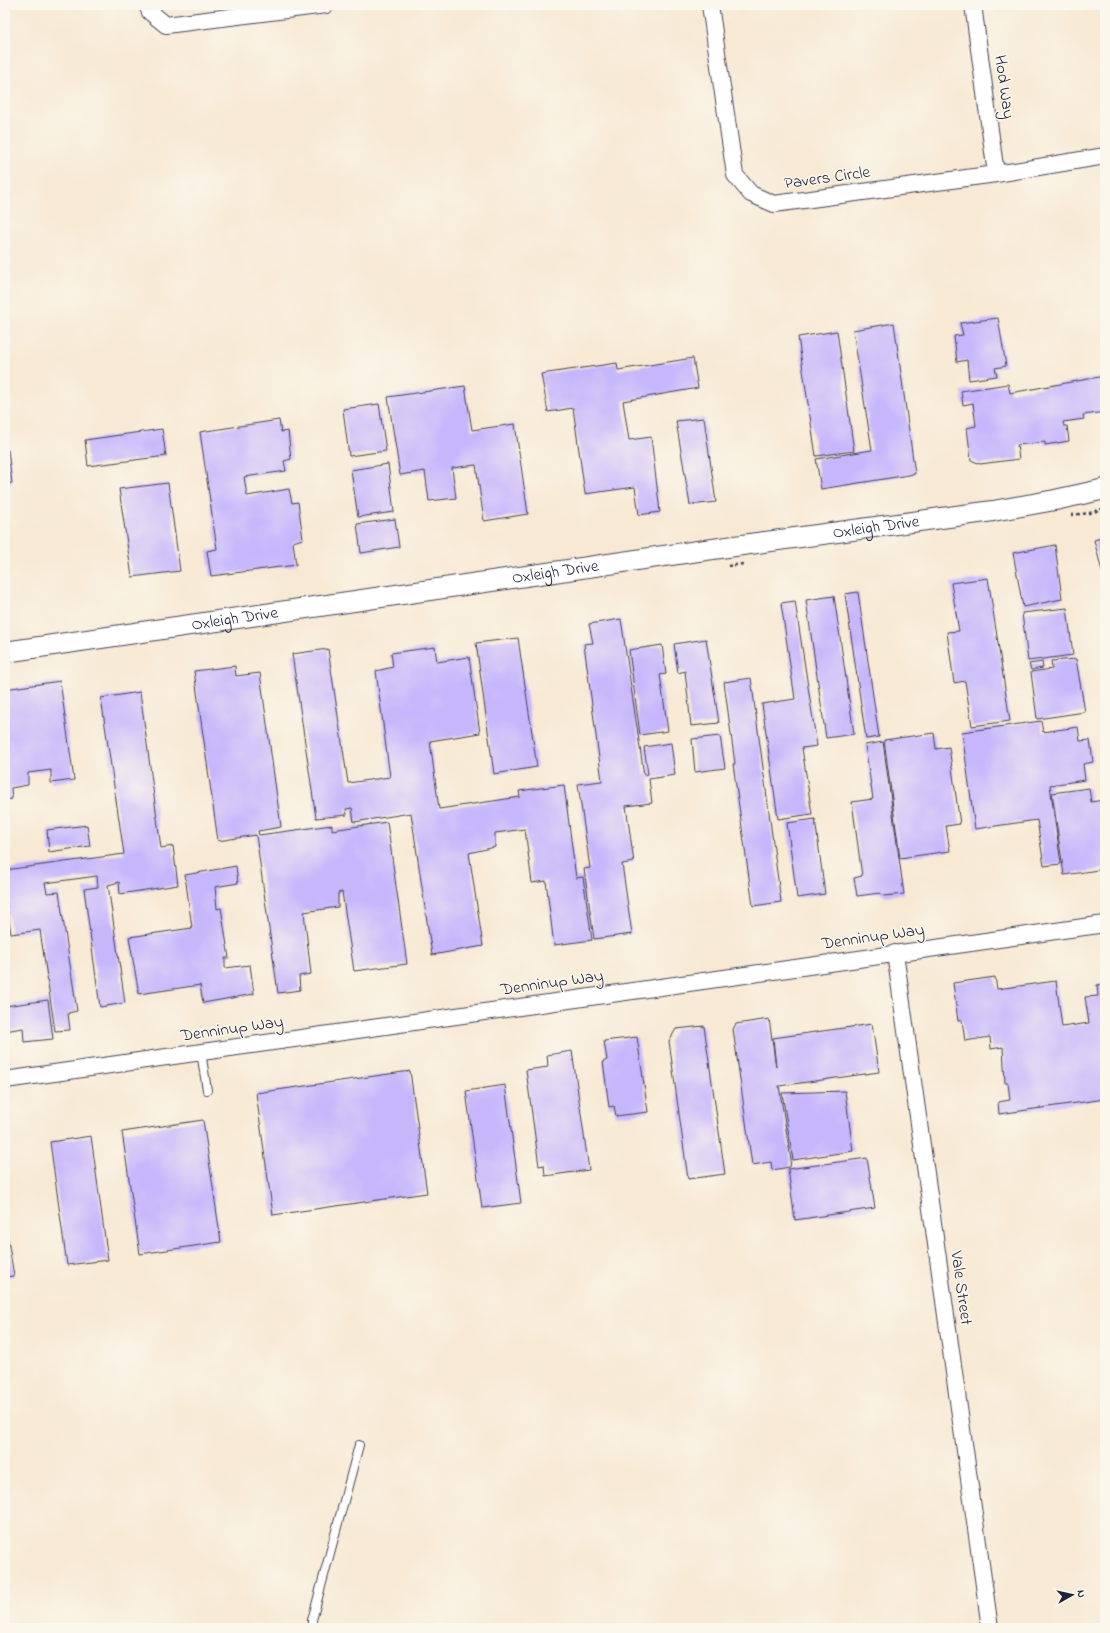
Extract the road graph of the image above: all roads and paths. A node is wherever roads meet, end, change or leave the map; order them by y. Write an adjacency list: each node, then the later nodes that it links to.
1 (147, 5): 2 (street)
2 (326, 5)
3 (710, 5): 6 (street, Pavers Circle)
4 (973, 5): 6 (street, Hod Way)
5 (1105, 156): 6 (street, Pavers Circle)
6 (996, 174)
7 (1105, 489): 8 (street, Oxleigh Drive)
8 (5, 652)
9 (1105, 924): 10 (street, Denninup Way)
10 (895, 953): 11 (street, Denninup Way); 16 (street, Vale Street)
11 (201, 1052): 12 (street, Denninup Way); 13 (lane)
12 (5, 1080)
13 (207, 1090)
14 (359, 1445): 15 (lane)
15 (312, 1628)
16 (990, 1628)

